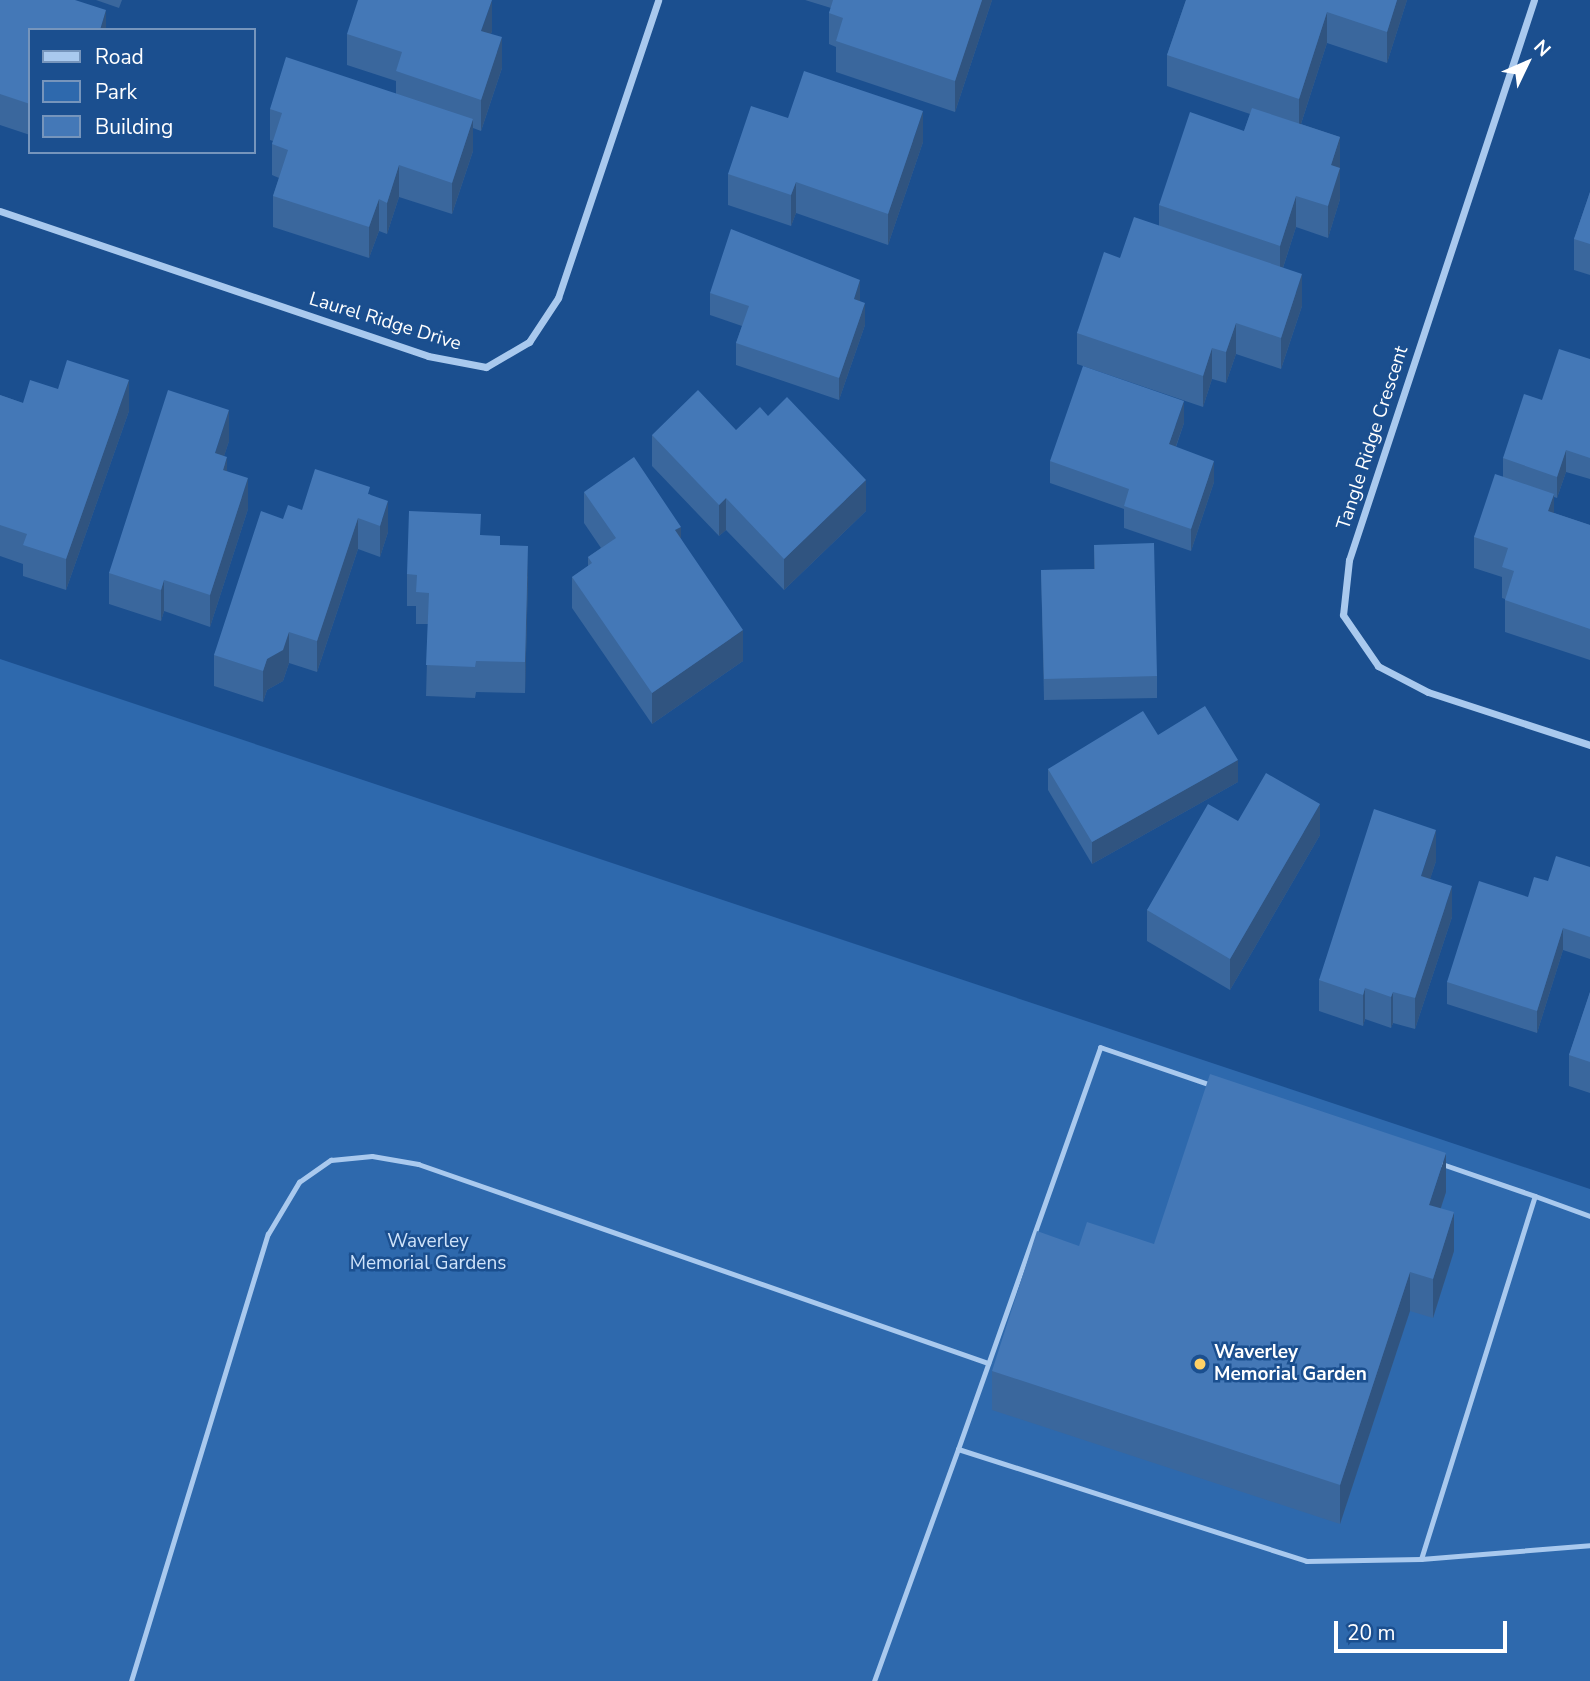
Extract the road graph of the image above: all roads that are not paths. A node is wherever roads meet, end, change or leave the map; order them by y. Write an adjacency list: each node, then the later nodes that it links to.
1 (657, 0): 3 (street, Laurel Ridge Drive)
2 (1534, 0): 4 (street, Tangle Ridge Crescent)
3 (0, 211)
4 (1590, 745)
5 (1219, 1088): 9 (lane)
6 (1430, 1160): 7 (lane)
7 (1535, 1196): 8 (lane); 12 (lane)
8 (1590, 1216)
9 (988, 1363): 10 (lane); 13 (lane)
10 (958, 1449): 12 (lane); 14 (lane)
11 (1590, 1545): 12 (lane)
12 (1421, 1559)
13 (131, 1681)
14 (874, 1681)

